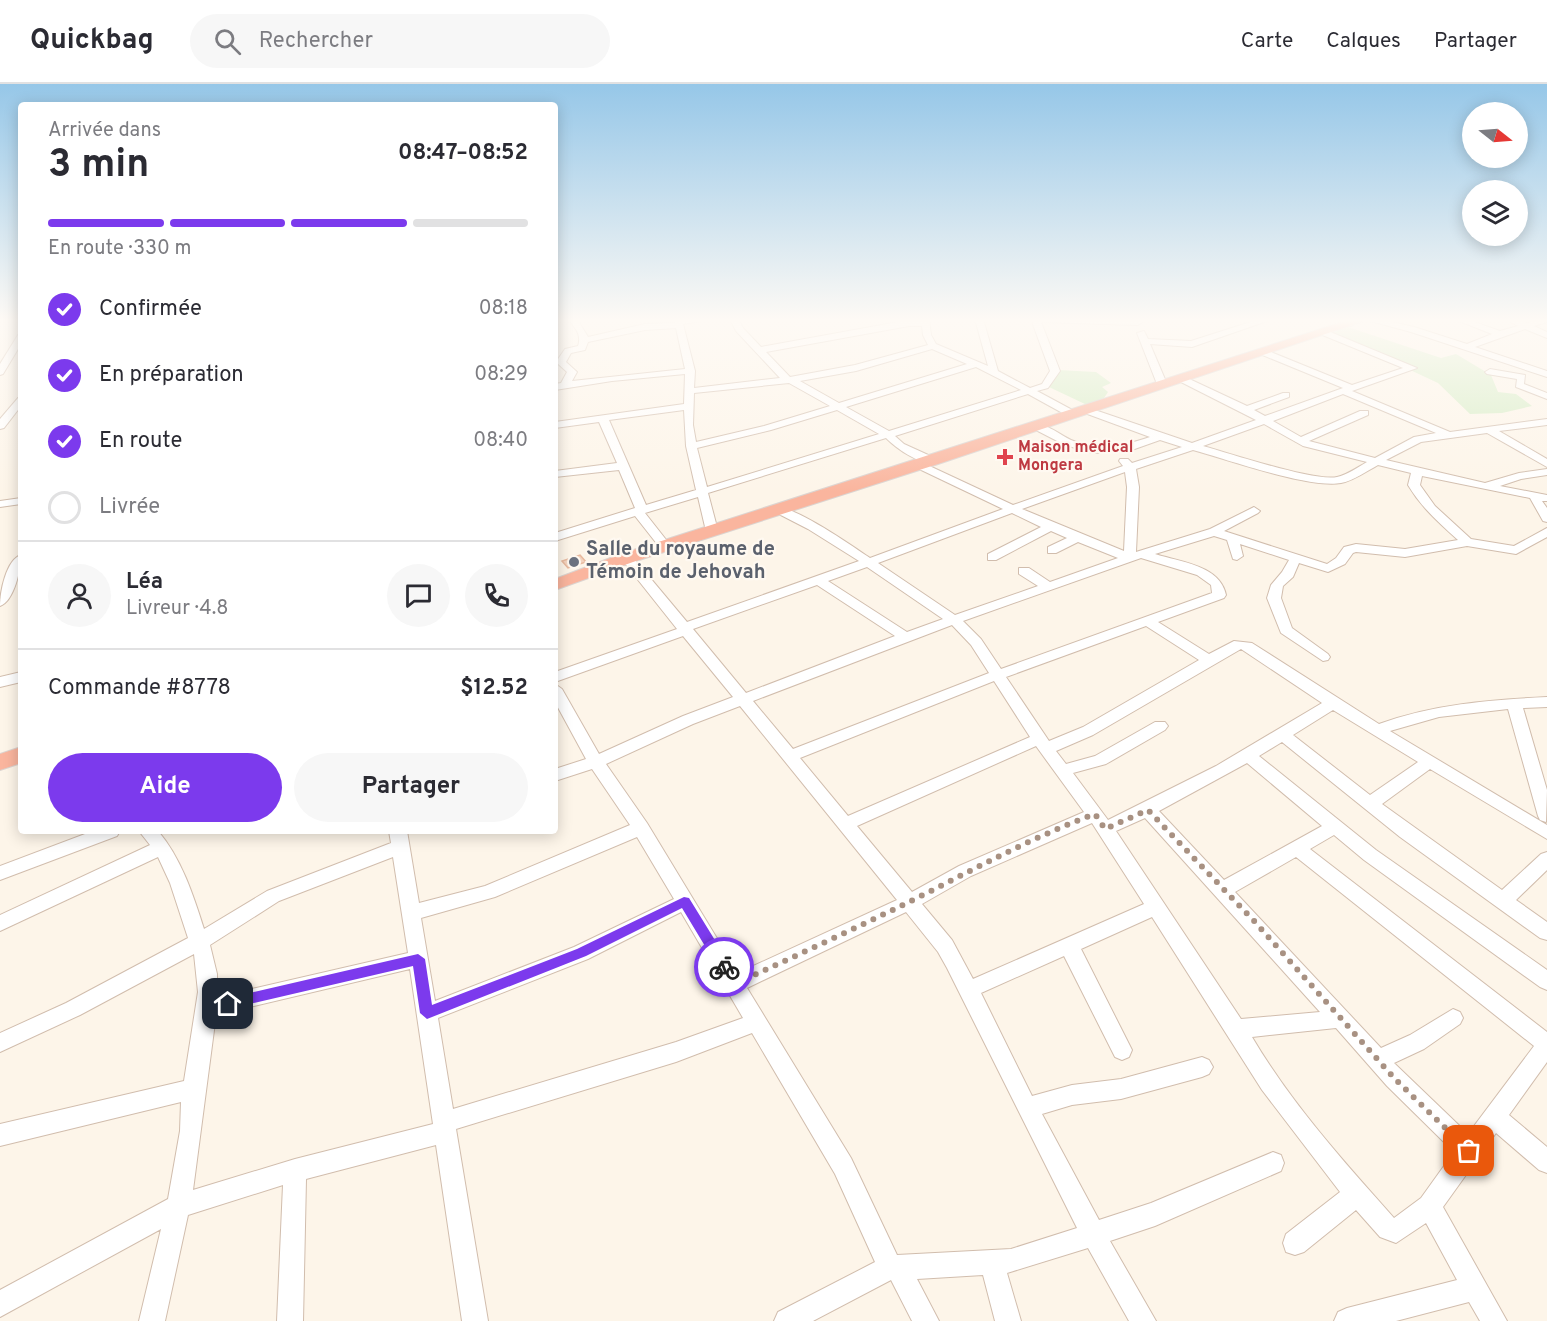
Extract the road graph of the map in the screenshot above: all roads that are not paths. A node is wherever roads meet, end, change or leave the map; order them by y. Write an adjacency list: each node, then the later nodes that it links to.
1 (640, 377): 16 (street)
2 (690, 377): 18 (street)
3 (786, 377): 14 (street)
4 (807, 377): 14 (street)
5 (934, 377): 25 (street)
6 (1003, 377): 19 (street)
7 (1051, 377): 19 (street)
8 (1159, 377): 15 (street)
9 (1189, 377): 13 (highway)
10 (1319, 377): 17 (street)
11 (1387, 377): 17 (street)
12 (1520, 377): 21 (street)
13 (1182, 379): 15 (highway); 28 (street)
14 (789, 380): 18 (street); 25 (street)
15 (1162, 384): 29 (highway)
16 (560, 386)
17 (1349, 390): 32 (street); 39 (street)
18 (690, 391): 26 (street)
19 (1029, 391): 29 (street); 38 (street)
20 (1286, 395): 28 (street)
21 (1545, 395): 23 (street)
22 (18, 403): 27 (street)
23 (1533, 403)
24 (18, 404): 35 (street)
25 (838, 405): 38 (street); 42 (street)
26 (690, 406): 31 (street); 42 (street)
27 (0, 408)
28 (1245, 410): 32 (street)
29 (1079, 412): 36 (highway); 40 (street)
30 (1364, 413): 41 (street)
31 (603, 419): 34 (street); 48 (street)
32 (1264, 421): 41 (street); 43 (street)
33 (1547, 422): 37 (street)
34 (558, 425)
35 (0, 426)
36 (1036, 426): 44 (street); 46 (highway)
37 (1487, 429): 39 (street); 47 (street)
38 (887, 434): 46 (street); 54 (street)
39 (1446, 434): 45 (street)
40 (1160, 438): 43 (street); 44 (street)
41 (1300, 441): 45 (street)
42 (691, 446): 54 (street)
43 (1189, 446): 45 (street); 49 (street)
44 (1107, 452): 49 (street)
45 (1373, 461): 50 (street)
46 (926, 463): 59 (street); 60 (highway)
47 (1547, 464)
48 (623, 466): 52 (street); 61 (street)
49 (1130, 467): 59 (street); 74 (street)
50 (1417, 472): 53 (street); 71 (street)
51 (1547, 472): 53 (street)
52 (558, 474)
53 (1487, 486): 55 (street)
54 (702, 492): 61 (street); 65 (street)
55 (1534, 496): 56 (street); 63 (street)
56 (1547, 498)
57 (18, 501): 58 (street)
58 (0, 504)
59 (1016, 508): 64 (street); 79 (street)
60 (777, 509): 65 (highway); 79 (street)
61 (640, 511): 68 (street); 72 (street)
62 (1254, 511): 66 (street)
63 (1547, 518)
64 (1050, 527): 69 (street); 76 (street)
65 (712, 531): 72 (highway)
66 (1214, 532): 70 (street); 74 (street)
67 (1547, 532): 71 (street)
68 (558, 536)
69 (1078, 537): 73 (street); 74 (street)
70 (1232, 537): 75 (street); 77 (street)
71 (1467, 542): 77 (street)
72 (665, 546): 78 (highway)
73 (1052, 550)
74 (1136, 556): 84 (street); 87 (street)
75 (1237, 556)
76 (992, 557)
77 (1296, 557): 90 (street)
78 (627, 558): 83 (highway); 88 (street)
79 (870, 563): 82 (street); 86 (street)
80 (18, 565): 85 (street)
81 (1024, 571): 84 (street)
82 (820, 581): 88 (street); 89 (street)
83 (558, 584)
84 (1050, 588): 86 (street)
85 (0, 602)
86 (955, 621): 89 (street); 92 (street)
87 (1148, 621): 91 (street); 92 (street)
88 (686, 629): 93 (street); 97 (street)
89 (906, 637): 97 (street)
90 (1323, 657)
91 (1209, 660): 99 (street); 104 (street)
92 (997, 675): 104 (street); 107 (street)
93 (558, 676)
94 (18, 678): 95 (street)
95 (0, 682)
96 (558, 694): 109 (street)
97 (741, 699): 107 (street); 109 (street)
98 (1547, 702): 100 (street)
99 (1333, 703): 102 (street); 103 (street)
100 (1514, 703): 102 (street); 115 (street)
101 (1160, 726): 111 (street)
102 (1377, 730): 110 (street)
103 (1283, 735): 105 (street); 113 (street)
104 (1043, 744): 111 (street); 118 (street)
105 (1246, 754): 114 (street); 119 (street)
106 (18, 756): 108 (highway)
107 (790, 756): 118 (street)
108 (0, 762)
109 (596, 762): 112 (street); 120 (street)
110 (1429, 762): 113 (street); 117 (street)
111 (1064, 770): 116 (street)
112 (558, 774)
113 (1370, 804): 130 (street)
114 (1148, 810): 116 (street); 129 (street)
115 (1546, 815): 117 (street)
116 (1100, 822): 132 (street); 133 (street)
117 (1528, 823): 123 (street)
118 (846, 824): 132 (street)
119 (1334, 827): 126 (street); 140 (street)
120 (640, 828): 131 (street); 134 (street)
121 (103, 834): 128 (street)
122 (151, 834): 125 (street)
123 (1547, 834)
124 (399, 839): 134 (street); 137 (street)
125 (163, 847): 135 (street); 137 (street)
126 (1296, 847): 129 (street); 150 (street)
127 (1547, 859): 130 (street)
128 (0, 873)
129 (1222, 890): 146 (street)
130 (1503, 901): 136 (street)
131 (684, 902): 141 (street); 144 (street)
132 (910, 902): 141 (street); 142 (street)
133 (1156, 907): 138 (street); 148 (street)
134 (411, 913): 139 (street)
135 (0, 923)
136 (1547, 932)
137 (199, 942): 143 (street); 149 (street)
138 (1067, 945): 142 (street); 151 (street)
139 (418, 959): 143 (street); 144 (street)
140 (1547, 981)
141 (735, 984): 147 (street)
142 (970, 989): 155 (street)
143 (207, 1008): 154 (street)
144 (427, 1013): 157 (street)
145 (1452, 1018): 152 (street)
146 (1339, 1019): 148 (street); 152 (street)
147 (757, 1022): 157 (street); 169 (street)
148 (1236, 1029): 163 (street)
149 (0, 1043)
150 (1547, 1044): 156 (street)
151 (1122, 1050)
152 (1377, 1060): 159 (street)
153 (1202, 1067): 155 (street)
154 (193, 1089): 158 (street); 164 (street)
155 (1027, 1108): 166 (street)
156 (1494, 1117): 159 (street); 160 (street)
157 (446, 1127): 162 (street); 174 (street)
158 (0, 1135)
159 (1469, 1151): 165 (street)
160 (1547, 1162)
161 (1273, 1163): 166 (street)
162 (296, 1170): 164 (street); 173 (street)
163 (1357, 1194): 165 (street); 167 (street)
164 (179, 1206): 171 (street); 172 (street)
165 (1430, 1206): 170 (street)
166 (1091, 1234): 168 (street); 178 (street)
167 (1295, 1243)
168 (992, 1262): 169 (street); 177 (street)
169 (894, 1268): 175 (street); 176 (street)
170 (1474, 1288): 179 (street); 180 (street)
171 (0, 1304)
172 (152, 1321)
173 (290, 1321)
174 (475, 1321)
175 (787, 1321)
176 (926, 1321)
177 (1008, 1321)
178 (1143, 1321)
179 (1347, 1321)
180 (1494, 1321)

